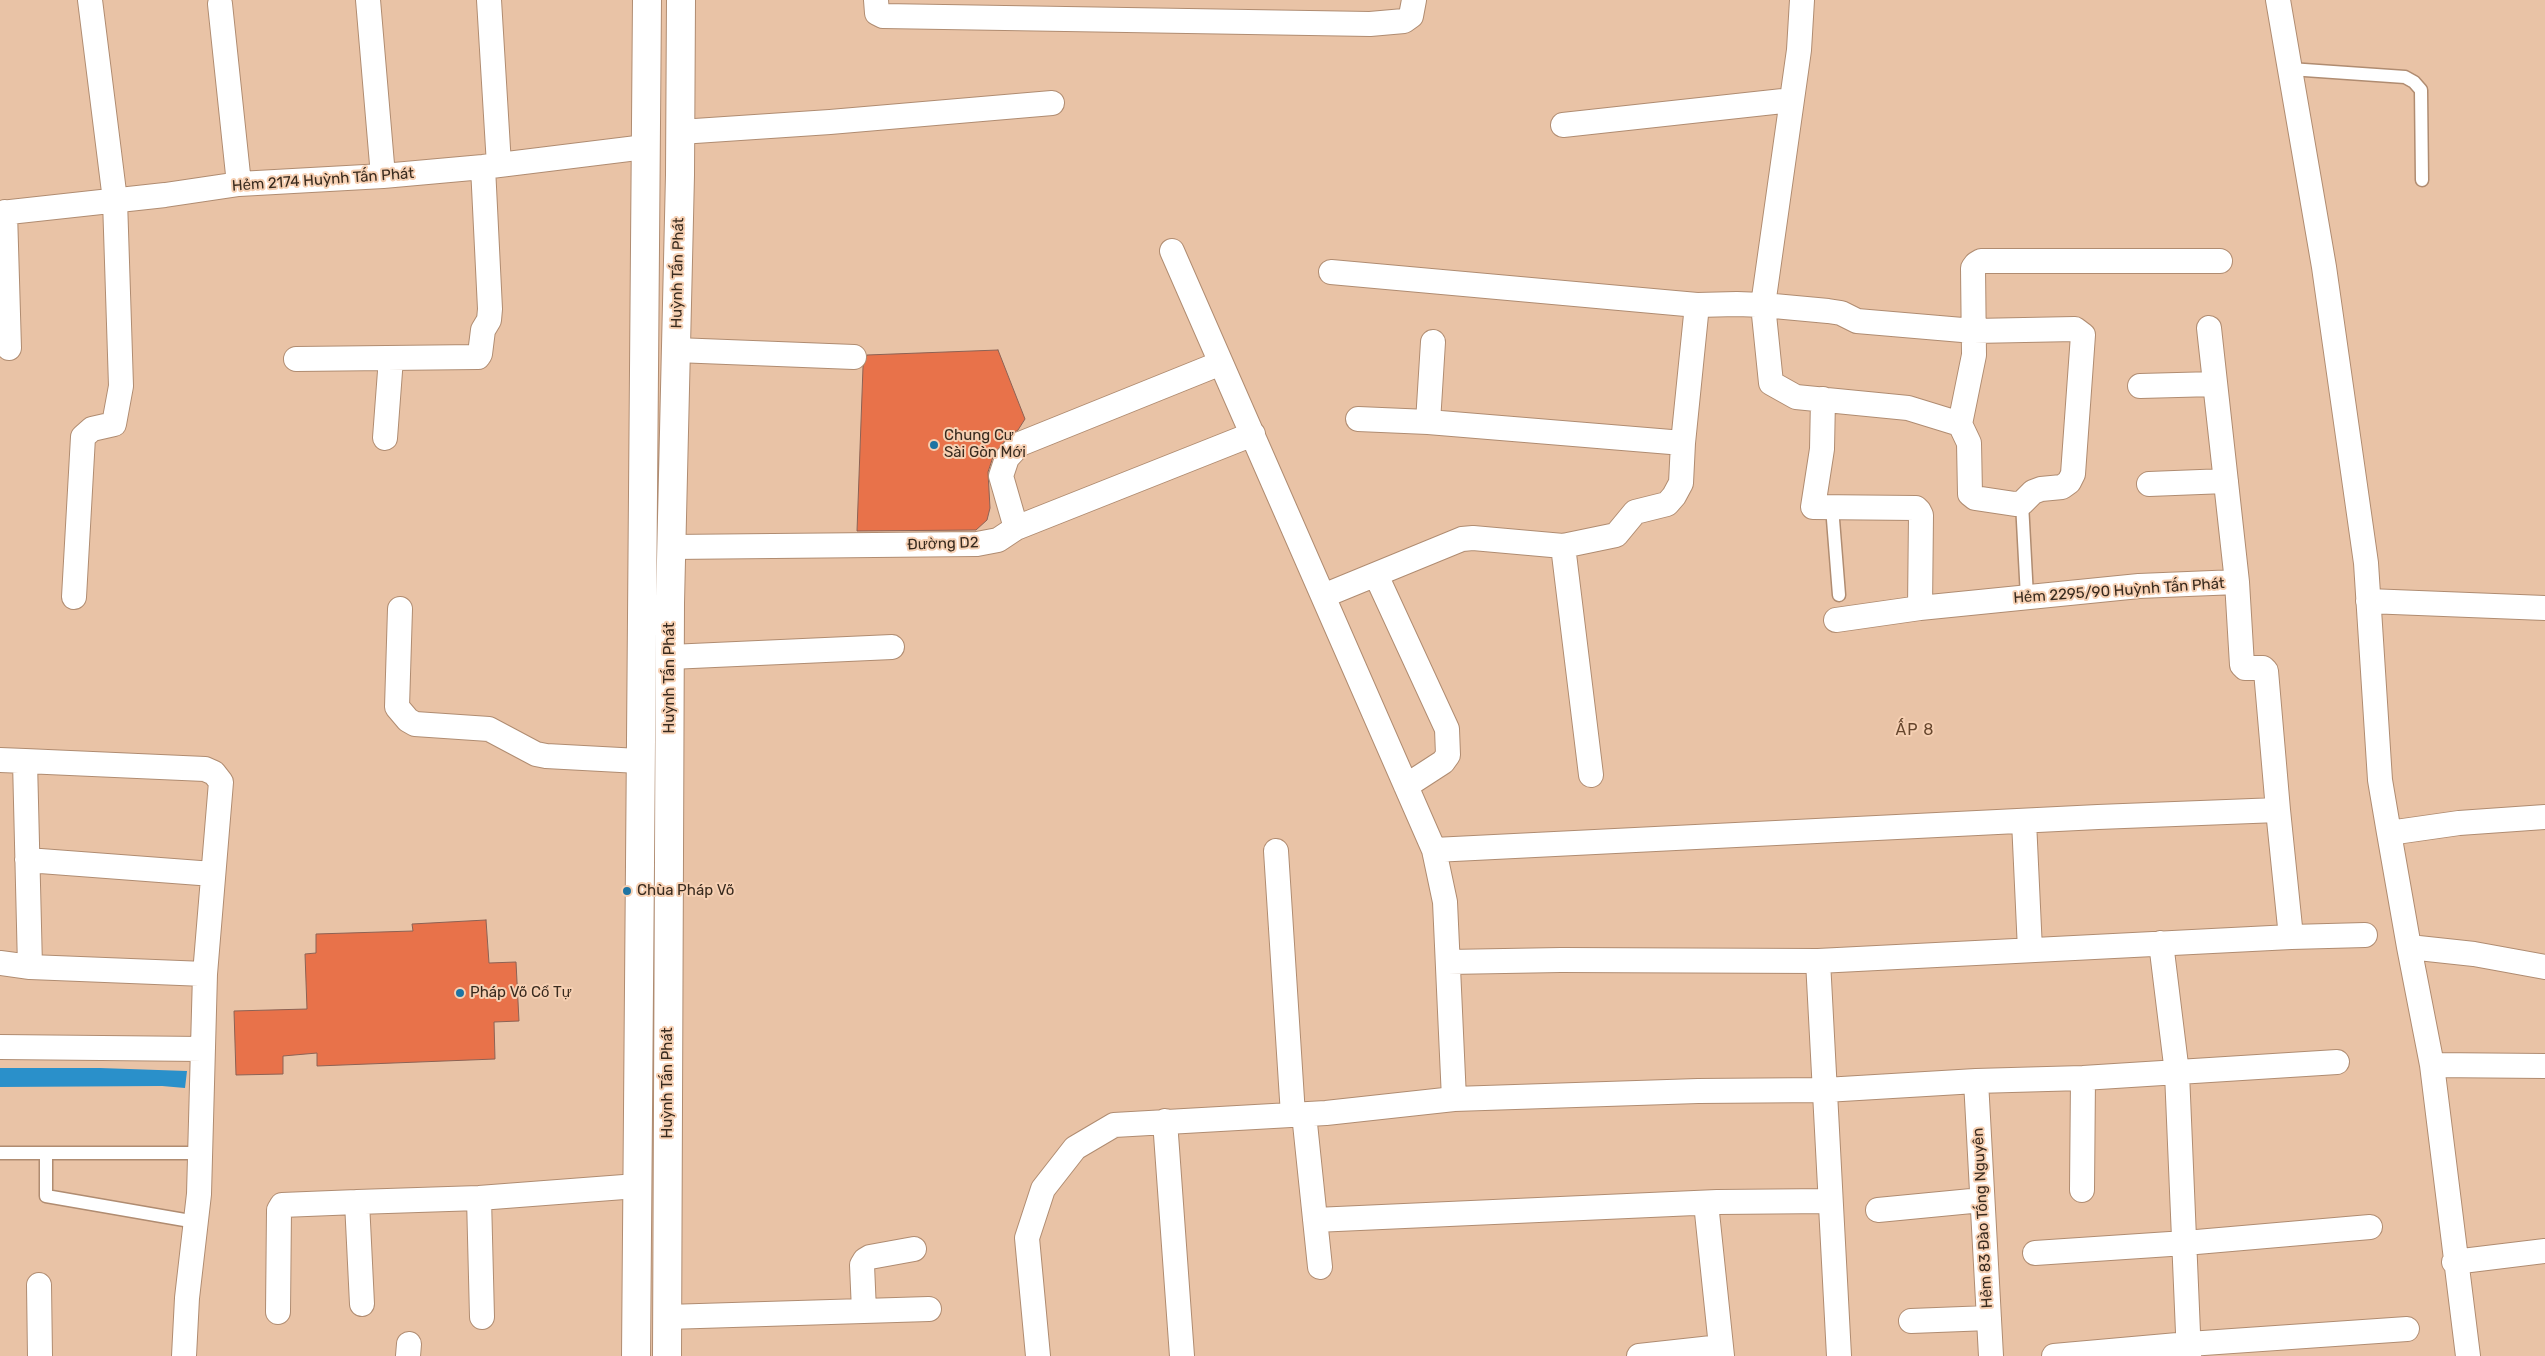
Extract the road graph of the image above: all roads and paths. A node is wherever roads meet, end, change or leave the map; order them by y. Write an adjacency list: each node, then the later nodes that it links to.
1 (90, 0): 22 (street)
2 (368, 0): 19 (street)
3 (489, 0): 18 (street)
4 (646, 0): 17 (main road, Huỳnh Tấn Phát)
5 (681, 0): 16 (main road, Huỳnh Tấn Phát)
6 (876, 0): 11 (street)
7 (1414, 0): 11 (street)
8 (1802, 0): 13 (street)
9 (2278, 0): 12 (street)
10 (220, 4): 21 (street)
11 (1146, 10)
12 (2290, 69): 20 (lane); 60 (street)
13 (1792, 100): 15 (street); 28 (street)
14 (1052, 103): 16 (street)
15 (1563, 125)
16 (680, 132): 33 (main road, Huỳnh Tấn Phát)
17 (645, 147): 18 (street, Hẻm 2174 Huỳnh Tấn Phát); 68 (main road, Huỳnh Tấn Phát)
18 (491, 166): 19 (street, Hẻm 2174 Huỳnh Tấn Phát); 35 (street)
19 (383, 176): 21 (street, Hẻm 2174 Huỳnh Tấn Phát)
20 (2422, 180)
21 (239, 184): 22 (street, Hẻm 2174 Huỳnh Tấn Phát)
22 (115, 200): 23 (street, Hẻm 2174 Huỳnh Tấn Phát); 58 (street)
23 (2, 212): 32 (street)
24 (1172, 251): 37 (street)
25 (2220, 261): 30 (street)
26 (1331, 272): 27 (street)
27 (1697, 305): 28 (street); 46 (street)
28 (1763, 305): 30 (street); 40 (street)
29 (2209, 328): 38 (street, Hẻm 2295/90 Huỳnh Tấn Phát)
30 (1974, 332): 43 (street); 49 (street)
31 (1433, 342): 42 (street)
32 (9, 348)
33 (676, 350): 34 (street); 53 (main road, Huỳnh Tấn Phát)
34 (854, 357)
35 (391, 358): 36 (street); 45 (street)
36 (296, 359)
37 (1221, 363): 44 (street); 51 (street)
38 (2215, 384): 39 (street); 47 (street, Hẻm 2295/90 Huỳnh Tấn Phát)
39 (2140, 386)
40 (1823, 399): 43 (street); 50 (street)
41 (1358, 419): 42 (street)
42 (1428, 422): 46 (street)
43 (1960, 424): 49 (street)
44 (1253, 434): 51 (street, Đường D2); 57 (street)
45 (385, 438)
46 (1683, 444): 52 (street)
47 (2226, 480): 48 (street); 55 (street, Hẻm 2295/90 Huỳnh Tấn Phát)
48 (2149, 484)
49 (2022, 502): 59 (lane)
50 (1832, 507): 56 (lane); 61 (street)
51 (1016, 528): 53 (street, Đường D2)
52 (1563, 546): 54 (street); 70 (street)
53 (671, 547): 66 (main road, Huỳnh Tấn Phát)
54 (1376, 575): 57 (street); 71 (street)
55 (2237, 582): 59 (street, Hẻm 2295/90 Huỳnh Tấn Phát); 72 (street)
56 (1839, 595)
57 (1323, 596): 71 (street)
58 (74, 597)
59 (2027, 597): 61 (street, Hẻm 2295/90 Huỳnh Tấn Phát)
60 (2368, 601): 62 (street); 75 (street)
61 (1920, 608): 64 (street, Hẻm 2295/90 Huỳnh Tấn Phát)
62 (2545, 608)
63 (400, 609): 68 (street)
64 (1836, 620)
65 (892, 647): 66 (street)
66 (670, 657): 86 (main road, Huỳnh Tấn Phát)
67 (0, 760): 69 (street)
68 (640, 760): 85 (main road, Huỳnh Tấn Phát)
69 (25, 761): 78 (street); 79 (street)
70 (1591, 775)
71 (1406, 786): 76 (street)
72 (2278, 810): 74 (street); 81 (street)
73 (2545, 817): 75 (street)
74 (2024, 821): 76 (street); 84 (street)
75 (2389, 833): 83 (street)
76 (1434, 850): 88 (street)
77 (1276, 851): 103 (street)
78 (27, 860): 79 (street); 90 (street)
79 (214, 874): 92 (street)
80 (2365, 935): 81 (street)
81 (2291, 937): 82 (street)
82 (2161, 943): 84 (street); 98 (street)
83 (2409, 947): 91 (street); 96 (street)
84 (2030, 950): 87 (street)
85 (638, 955): 86 (main road); 108 (main road, Huỳnh Tấn Phát)
86 (668, 957): 131 (main road, Huỳnh Tấn Phát)
87 (1818, 961): 88 (street); 101 (street)
88 (1448, 962): 102 (street)
89 (0, 963): 90 (street)
90 (30, 967): 92 (street)
91 (2545, 967)
92 (205, 974): 94 (street)
93 (0, 1047): 94 (street)
94 (203, 1049): 107 (street)
95 (2337, 1062): 98 (street)
96 (2432, 1065): 97 (street); 123 (street)
97 (2545, 1066)
98 (2177, 1072): 99 (street); 119 (street)
99 (2083, 1078): 100 (street); 109 (street)
100 (1976, 1081): 101 (street); 111 (street, Hẻm 83 Đào Tống Nguyên)
101 (1825, 1090): 102 (street); 112 (street)
102 (1454, 1099): 103 (street)
103 (1298, 1115): 104 (street); 116 (street)
104 (1165, 1121): 141 (street); 142 (street)
105 (46, 1152): 106 (lane); 107 (lane); 117 (lane)
106 (0, 1153)
107 (201, 1153): 117 (street)
108 (637, 1186): 110 (street); 139 (main road, Huỳnh Tấn Phát)
109 (2082, 1190)
110 (479, 1198): 113 (street); 130 (street)
111 (1982, 1200): 115 (street); 132 (street, Hẻm 83 Đào Tống Nguyên)
112 (1830, 1201): 114 (street); 144 (street)
113 (357, 1202): 126 (street); 129 (street)
114 (1706, 1203): 116 (street); 136 (street)
115 (1878, 1210)
116 (1315, 1220): 124 (street)
117 (196, 1222): 138 (street)
118 (2370, 1227): 119 (street)
119 (2185, 1244): 122 (street); 135 (street)
120 (914, 1249): 128 (street)
121 (2545, 1251): 123 (street)
122 (2035, 1253)
123 (2454, 1262): 147 (street)
124 (1320, 1267)
125 (39, 1285): 137 (street)
126 (362, 1304)
127 (928, 1309): 128 (street)
128 (864, 1311): 131 (street)
129 (278, 1312)
130 (482, 1317)
131 (667, 1317): 140 (main road, Huỳnh Tấn Phát)
132 (1989, 1318): 133 (street); 145 (street, Hẻm 83 Đào Tống Nguyên)
133 (1911, 1321)
134 (2407, 1329): 135 (street)
135 (2189, 1350): 146 (street)
136 (1722, 1352): 143 (street)
137 (40, 1356)
138 (184, 1356)
139 (636, 1356)
140 (666, 1356)
141 (1038, 1356)
142 (1182, 1356)
143 (1639, 1356)
144 (1839, 1356)
145 (1991, 1356)
146 (2054, 1356)
147 (2468, 1356)

